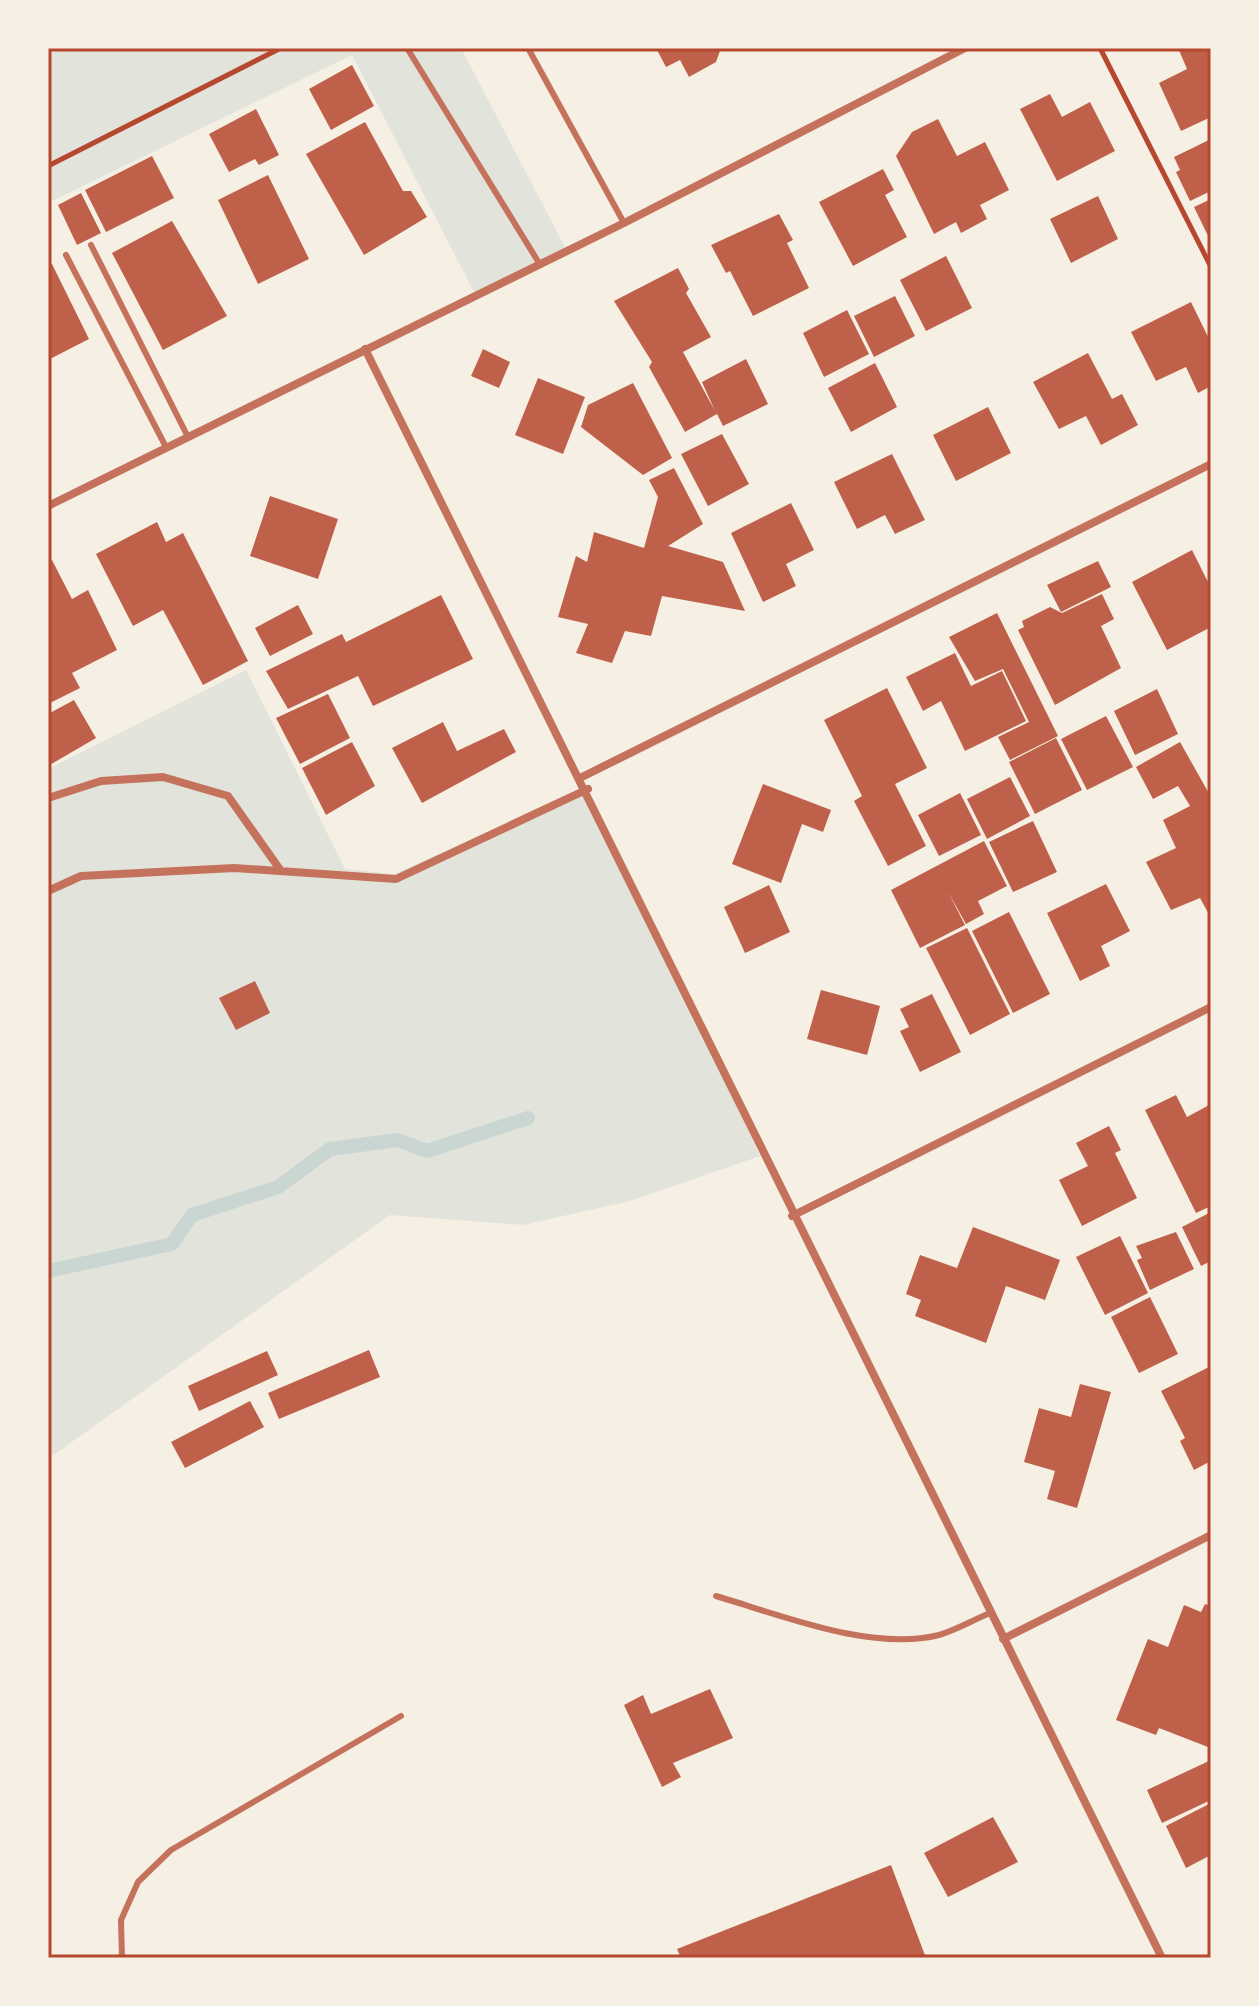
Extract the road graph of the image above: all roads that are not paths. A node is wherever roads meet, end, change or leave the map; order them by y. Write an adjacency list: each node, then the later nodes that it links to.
1 (407, 48): 7 (lane)
2 (528, 48): 4 (lane)
3 (965, 48): 4 (street)
4 (624, 223): 7 (street)
5 (91, 245): 9 (lane)
6 (66, 255): 10 (lane)
7 (539, 263): 8 (street)
8 (365, 349): 9 (street); 13 (street)
9 (188, 437): 10 (street)
10 (166, 447): 12 (street)
11 (1211, 464): 13 (street)
12 (48, 506)
13 (582, 777): 14 (street)
14 (588, 789): 16 (street); 19 (street)
15 (48, 798): 16 (street)
16 (281, 871): 17 (street)
17 (48, 891)
18 (1211, 1007): 19 (street)
19 (792, 1216): 22 (street)
20 (1211, 1535): 23 (street)
21 (716, 1596): 22 (lane)
22 (990, 1613): 23 (street)
23 (1003, 1639): 26 (street)
24 (401, 1716): 25 (lane)
25 (122, 1958)
26 (1162, 1958)

